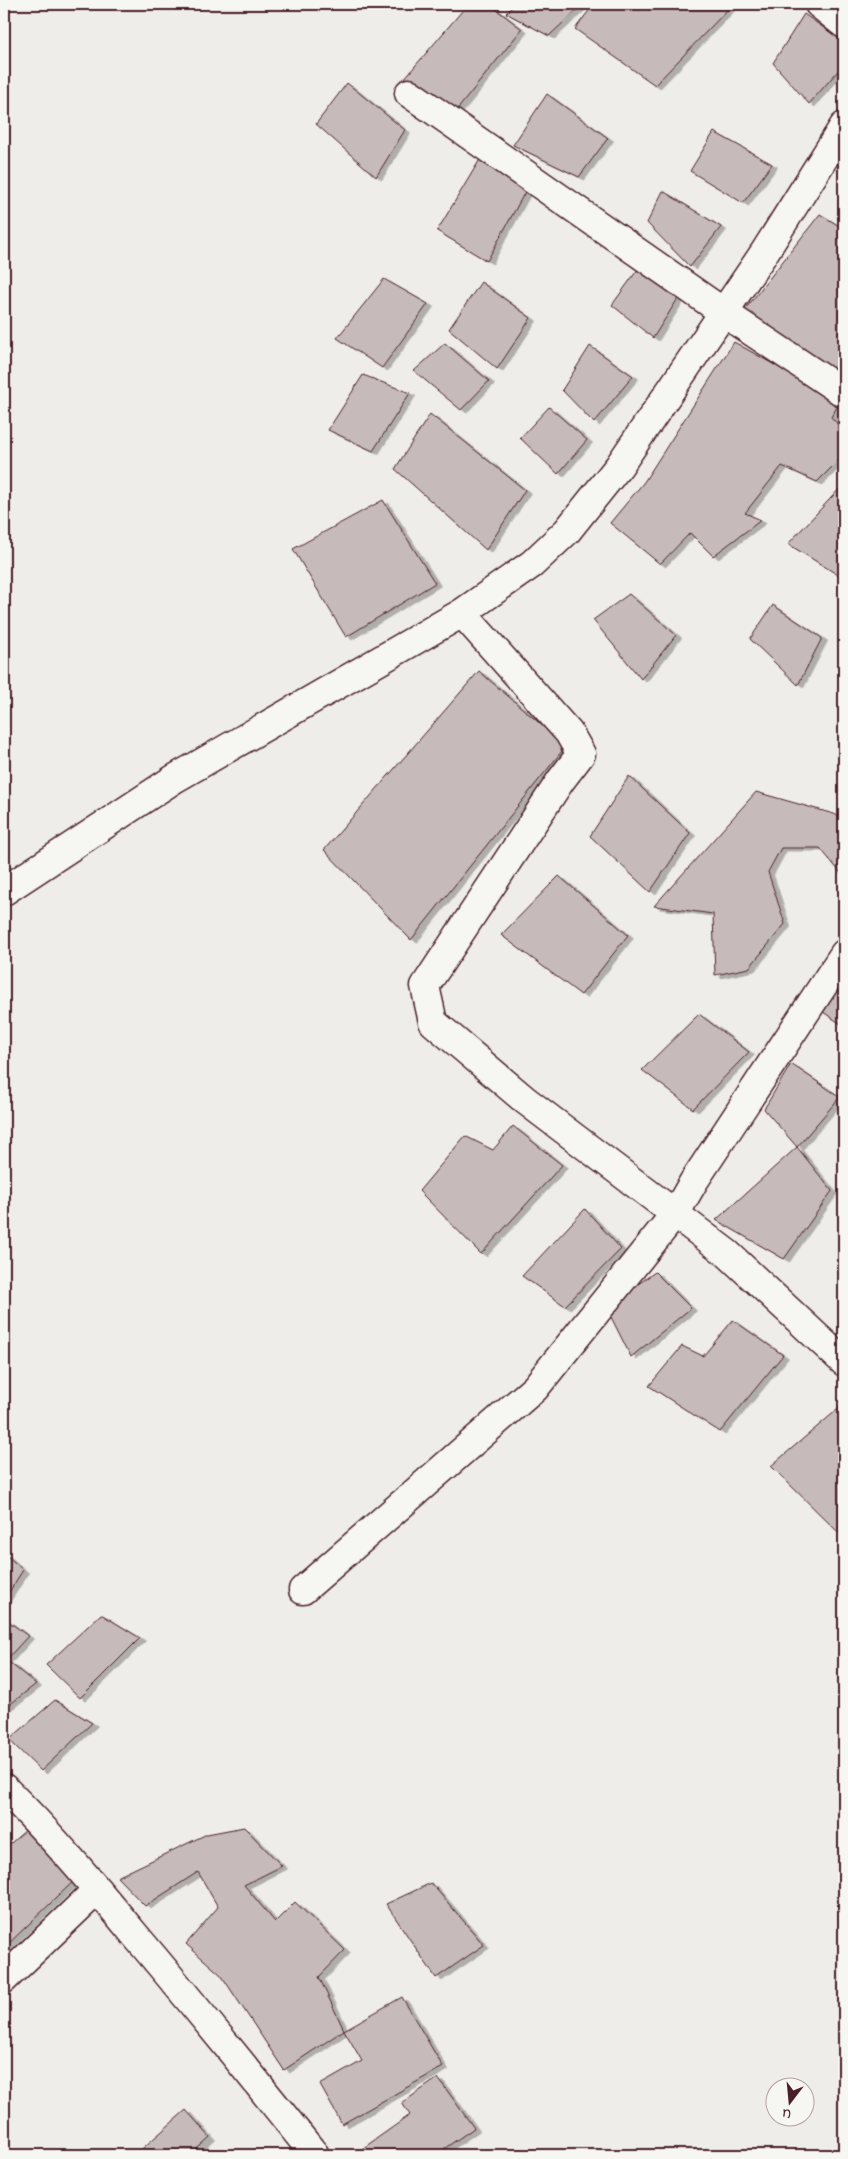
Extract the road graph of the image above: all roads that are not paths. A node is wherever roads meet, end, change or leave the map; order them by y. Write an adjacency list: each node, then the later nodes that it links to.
1 (819, 4): 2 (street)
2 (844, 24)
3 (409, 93): 5 (street)
4 (844, 126): 5 (street)
5 (723, 312): 6 (street); 7 (street)
6 (844, 393)
7 (462, 613): 8 (street); 10 (street)
8 (4, 891)
9 (844, 954): 10 (street)
10 (675, 1214): 11 (street); 12 (street)
11 (844, 1362)
12 (303, 1590)
13 (4, 1788): 14 (street)
14 (97, 1890): 15 (street); 16 (street)
15 (4, 1979)
16 (315, 2155)

